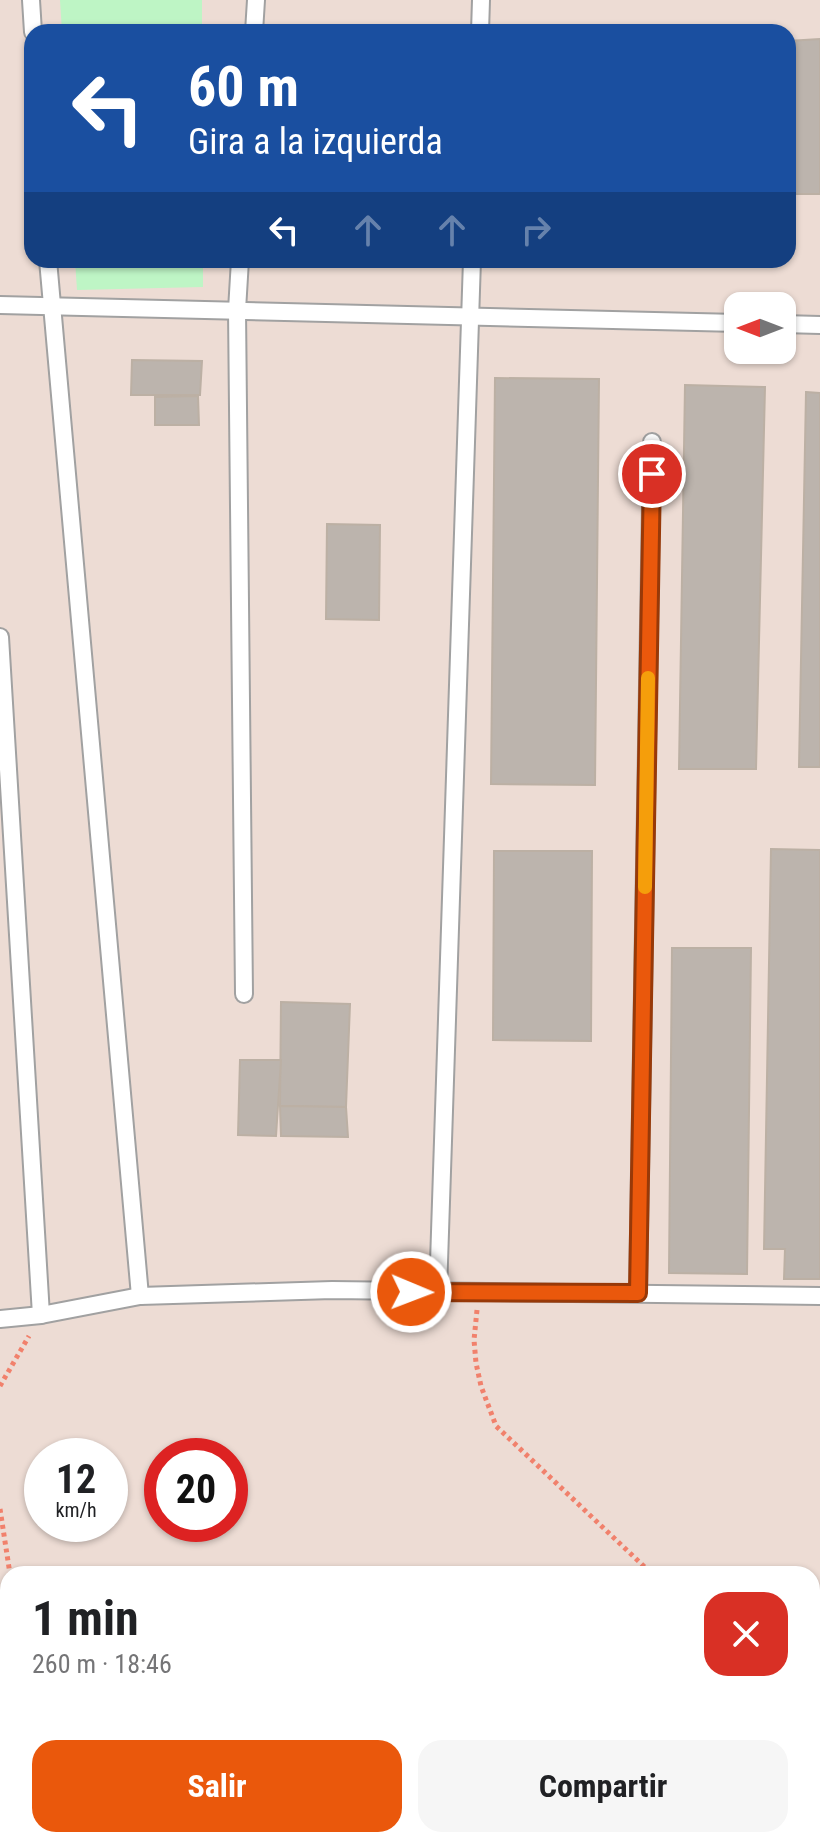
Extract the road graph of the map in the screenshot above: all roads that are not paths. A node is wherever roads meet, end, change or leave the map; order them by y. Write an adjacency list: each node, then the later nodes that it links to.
1 (31, 0): 4 (lane)
2 (256, 0): 5 (lane)
3 (481, 0): 6 (lane)
4 (32, 24)
5 (254, 24)
6 (480, 24)
7 (49, 268): 11 (lane)
8 (240, 268): 12 (lane)
9 (472, 268): 13 (lane)
10 (0, 305): 11 (lane)
11 (51, 307): 12 (lane); 22 (lane)
12 (237, 310): 13 (lane); 19 (lane)
13 (470, 318): 14 (lane); 20 (lane)
14 (724, 323)
15 (796, 324): 16 (lane)
16 (820, 325)
17 (652, 442): 21 (lane)
18 (0, 637): 24 (lane)
19 (244, 994)
20 (438, 1293): 21 (lane); 22 (lane)
21 (638, 1293): 23 (lane)
22 (140, 1296): 24 (lane)
23 (820, 1296)
24 (41, 1315): 25 (lane)
25 (0, 1319)

